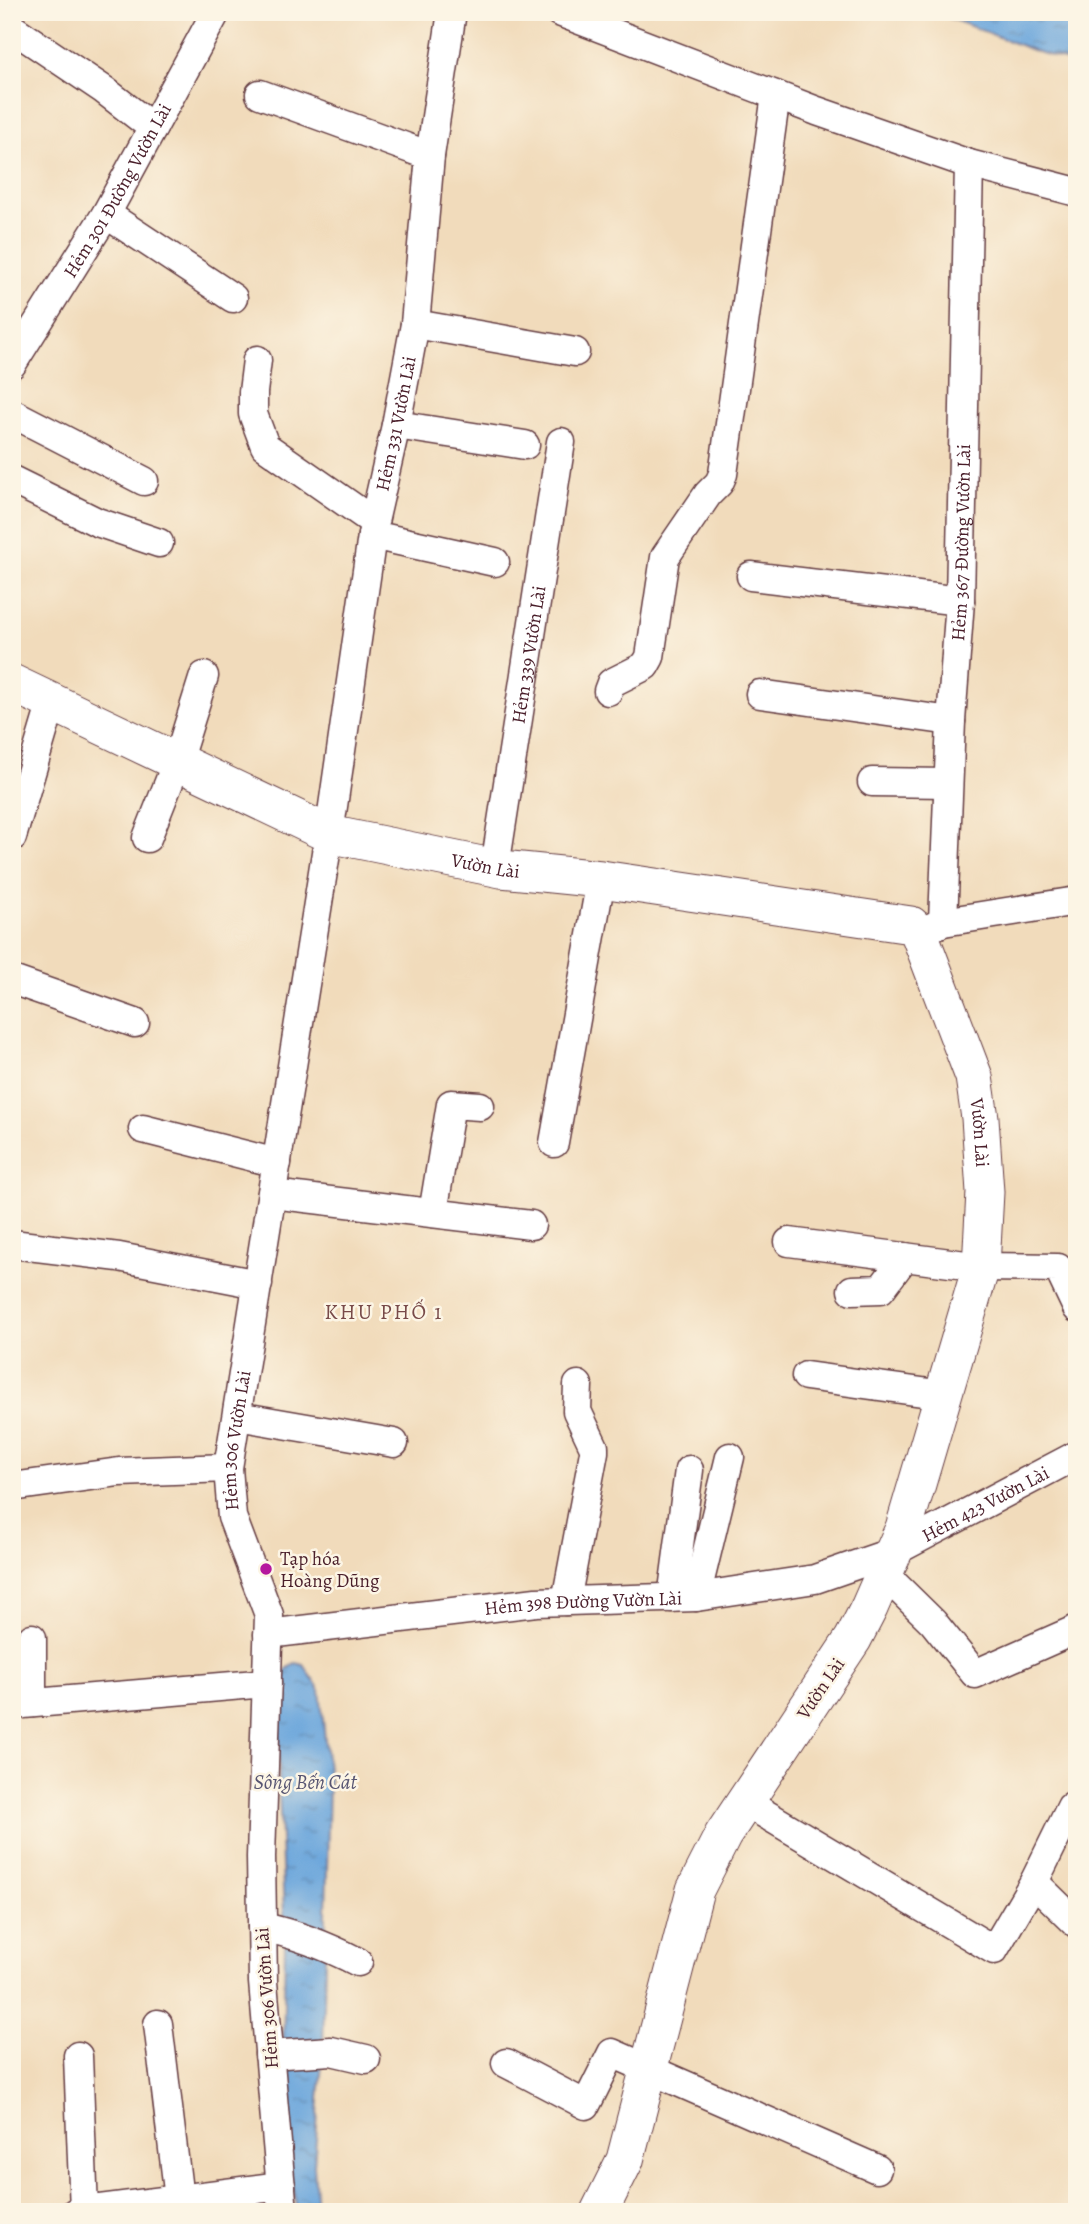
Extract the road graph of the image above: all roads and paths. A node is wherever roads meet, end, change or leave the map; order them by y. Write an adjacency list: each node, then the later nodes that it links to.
1 (16, 12): 5 (street)
2 (216, 12): 9 (street, Hẻm 301 Đường Vườn Lài)
3 (452, 12): 10 (street, Hẻm 331 Vườn Lài)
4 (559, 12): 8 (street)
5 (12, 18)
6 (12, 28): 9 (street)
7 (260, 94): 10 (street)
8 (776, 95): 11 (street); 32 (street)
9 (153, 128): 13 (street, Hẻm 301 Đường Vườn Lài)
10 (430, 156): 15 (street, Hẻm 331 Vườn Lài)
11 (969, 164): 12 (street); 29 (street, Hẻm 367 Đường Vườn Lài)
12 (1077, 192)
13 (106, 214): 14 (street); 18 (street, Hẻm 301 Đường Vườn Lài)
14 (233, 298)
15 (415, 324): 16 (street); 20 (street, Hẻm 331 Vườn Lài)
16 (575, 352)
17 (257, 360): 25 (street)
18 (12, 364)
19 (12, 413): 24 (street)
20 (396, 425): 22 (street); 25 (street, Hẻm 331 Vườn Lài)
21 (561, 442): 42 (street, Hẻm 339 Vườn Lài)
22 (525, 445)
23 (12, 480): 26 (street)
24 (144, 481)
25 (373, 528): 27 (street); 39 (street, Hẻm 331 Vườn Lài)
26 (159, 543)
27 (495, 562)
28 (751, 576): 29 (street)
29 (960, 601): 35 (street, Hẻm 367 Đường Vườn Lài)
30 (204, 676): 36 (street)
31 (12, 683): 34 (main road, Vườn Lài)
32 (608, 691)
33 (760, 694): 35 (street)
34 (52, 702): 36 (main road, Vườn Lài); 40 (street)
35 (951, 722): 38 (street, Hẻm 367 Đường Vườn Lài)
36 (177, 762): 39 (main road, Vườn Lài); 41 (street)
37 (872, 782): 38 (street)
38 (948, 782): 45 (street, Hẻm 367 Đường Vườn Lài)
39 (329, 834): 42 (main road, Vườn Lài); 51 (street, Hẻm 306 Vườn Lài)
40 (12, 838)
41 (147, 838)
42 (495, 867): 43 (main road, Vườn Lài)
43 (601, 879): 45 (main road, Vườn Lài); 50 (street)
44 (1077, 901): 45 (street)
45 (931, 928): 58 (main road, Vườn Lài)
46 (12, 980): 47 (street)
47 (135, 1023)
48 (480, 1106): 53 (street)
49 (143, 1129): 51 (street)
50 (554, 1143)
51 (277, 1163): 52 (street, Hẻm 306 Vườn Lài)
52 (272, 1194): 53 (street); 59 (street, Hẻm 306 Vườn Lài)
53 (433, 1213): 54 (street)
54 (531, 1225)
55 (789, 1242): 57 (street)
56 (12, 1244): 59 (street)
57 (905, 1257): 58 (street); 60 (street)
58 (981, 1267): 61 (street); 64 (main road, Vườn Lài)
59 (258, 1284): 65 (street, Hẻm 306 Vườn Lài)
60 (852, 1290)
61 (1077, 1307)
62 (806, 1376): 64 (street)
63 (578, 1385): 74 (street)
64 (944, 1395): 72 (main road, Vườn Lài)
65 (237, 1416): 66 (street); 69 (street, Hẻm 306 Vườn Lài)
66 (394, 1443)
67 (1077, 1455): 72 (street, Hẻm 423 Vườn Lài)
68 (730, 1457): 73 (street)
69 (228, 1468): 71 (street); 76 (street, Hẻm 306 Vườn Lài)
70 (689, 1470): 73 (street)
71 (12, 1487)
72 (888, 1562): 73 (street, Hẻm 398 Đường Vườn Lài); 75 (street); 80 (main road, Vườn Lài)
73 (684, 1598): 74 (street, Hẻm 398 Đường Vườn Lài)
74 (566, 1601): 76 (street, Hẻm 398 Đường Vườn Lài)
75 (1077, 1629)
76 (268, 1634): 78 (street, Hẻm 306 Vườn Lài)
77 (32, 1638): 79 (street)
78 (267, 1682): 79 (street); 84 (street, Hẻm 306 Vườn Lài)
79 (22, 1704)
80 (745, 1802): 82 (street); 91 (main road, Vườn Lài)
81 (1077, 1803): 82 (street)
82 (1034, 1882): 83 (street)
83 (1077, 1924)
84 (271, 1929): 85 (street); 87 (street, Hẻm 306 Vườn Lài)
85 (358, 1962)
86 (158, 2024): 93 (street)
87 (275, 2054): 89 (street); 94 (street, Hẻm 306 Vườn Lài)
88 (78, 2056): 96 (street)
89 (366, 2059)
90 (506, 2063): 91 (street)
91 (647, 2068): 92 (street); 97 (main road, Vườn Lài)
92 (877, 2169)
93 (179, 2199): 94 (street); 95 (street)
94 (282, 2199)
95 (127, 2209): 96 (street)
96 (80, 2211)
97 (599, 2212)

